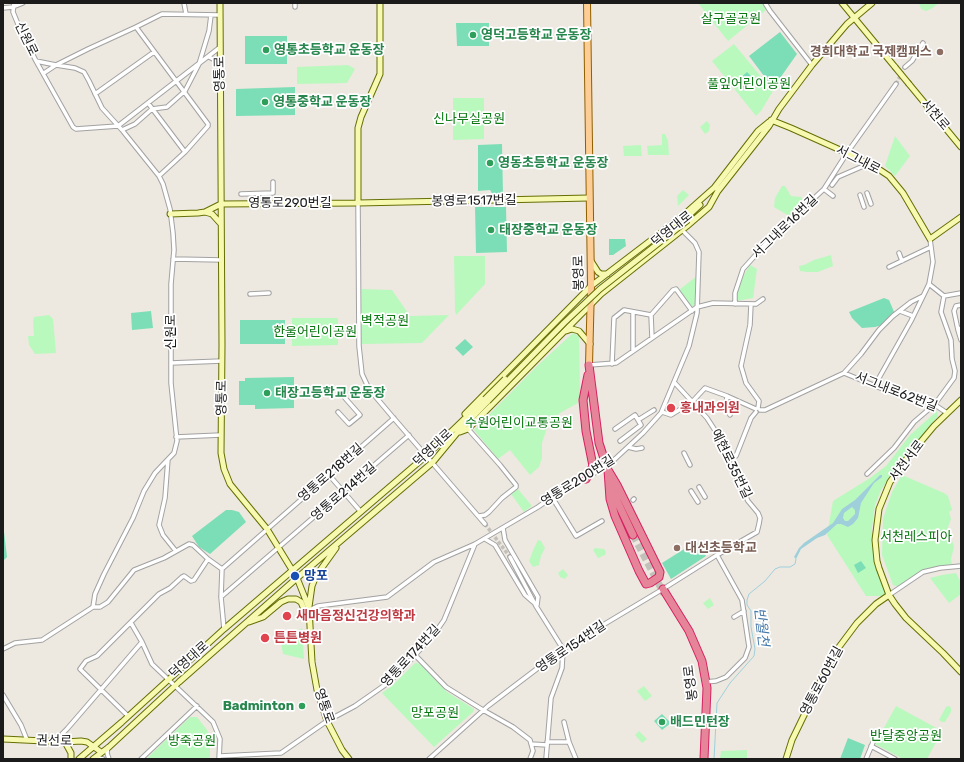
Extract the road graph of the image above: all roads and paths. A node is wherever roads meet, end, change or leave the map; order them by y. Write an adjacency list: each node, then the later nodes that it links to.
1 (23, 3): 9 (street)
2 (184, 3): 11 (street)
3 (220, 3): 13 (street, 영통로)
4 (380, 3): 50 (street)
5 (765, 3): 23 (street)
6 (842, 3): 14 (street)
7 (872, 3): 14 (street, 덕영대로)
8 (587, 4): 49 (main road, 봉영로)
9 (14, 5): 10 (street); 20 (street, 신원로)
10 (3, 8)
11 (186, 14): 12 (street); 15 (street)
12 (211, 15): 13 (street); 21 (street)
13 (220, 15): 17 (street, 영통로)
14 (854, 18): 23 (street, 덕영대로); 36 (street, 서천로, bridge)
15 (136, 27): 18 (street); 22 (street)
16 (923, 43): 24 (street)
17 (219, 48): 19 (street); 25 (street, 영통로)
18 (154, 52): 27 (street); 30 (street)
19 (209, 57): 21 (street); 25 (street)
20 (36, 61): 22 (street, 신원로); 26 (street)
21 (199, 64): 27 (street); 29 (street)
22 (56, 65): 26 (street); 30 (street, 신원로)
23 (812, 65): 33 (street, 덕영대로)
24 (905, 67)
25 (220, 68): 51 (street, 영통로)
26 (44, 73): 34 (street)
27 (176, 81): 29 (street); 31 (street)
28 (896, 84): 38 (street, 서그내로16번길)
29 (185, 91): 32 (street); 37 (street)
30 (95, 94): 34 (street, 신원로)
31 (148, 103): 32 (street); 34 (street)
32 (152, 109): 35 (street); 37 (street)
33 (771, 120): 38 (street, 서그내로); 43 (street, 덕영대로)
34 (118, 126): 35 (street, 신원로)
35 (122, 130): 40 (street, 신원로)
36 (961, 147)
37 (185, 152): 40 (street)
38 (847, 153): 39 (street, 서그내로); 41 (street, 서그내로16번길)
39 (869, 164): 41 (street); 59 (street, 서그내로)
40 (159, 176): 55 (street, 신원로)
41 (834, 177): 44 (street, 서그내로16번길)
42 (273, 182): 46 (street)
43 (718, 188): 58 (street); 67 (street); 114 (street, 덕영대로, bridge)
44 (824, 189): 48 (street); 76 (street, 서그내로16번길)
45 (867, 193): 52 (street)
46 (241, 194)
47 (860, 195): 53 (street)
48 (833, 196)
49 (589, 198): 50 (street, 봉영로1517번길); 64 (main road, 봉영로)
50 (358, 203): 51 (street, 영통로290번길); 110 (street)
51 (221, 204): 54 (street); 57 (street, 영통로)
52 (871, 204)
53 (864, 207)
54 (205, 212): 55 (street); 57 (street)
55 (170, 214): 62 (street, 신원로)
56 (961, 217): 59 (street)
57 (222, 224): 63 (street, 영통로)
58 (682, 230): 78 (street); 80 (street, 영통로200번길)
59 (930, 239): 60 (street, 서그내로)
60 (931, 247): 65 (street); 68 (street, 서그내로)
61 (899, 253): 65 (street)
62 (173, 259): 63 (street); 93 (street, 신원로)
63 (222, 260): 92 (street, 영통로)
64 (591, 261): 67 (street); 69 (main road, 봉영로)
65 (902, 261): 66 (street)
66 (888, 267)
67 (607, 274): 69 (street)
68 (929, 284): 73 (street, 서그내로); 74 (street)
69 (591, 286): 78 (main road, 봉영로); 114 (street)
70 (270, 293): 72 (street)
71 (961, 293): 74 (street)
72 (250, 294)
73 (924, 295): 82 (street, 서그내로62번길); 85 (street, 서그내로)
74 (944, 296): 103 (street)
75 (763, 299): 77 (street)
76 (735, 304): 77 (street); 80 (street)
77 (750, 304): 105 (street)
78 (591, 305): 87 (street); 90 (main road, 봉영로)
79 (961, 305): 86 (street)
80 (697, 307): 81 (street); 97 (street, 영통로200번길)
81 (692, 311): 84 (street); 88 (street)
82 (900, 311): 85 (street); 96 (street, 서그내로62번길)
83 (633, 312): 84 (street); 91 (street); 94 (street)
84 (651, 315): 88 (street)
85 (913, 316): 98 (street, 서그내로)
86 (960, 329): 89 (street)
87 (565, 331): 90 (street); 112 (street)
88 (652, 338): 91 (street)
89 (961, 340)
90 (590, 344): 95 (main road, 봉영로)
91 (633, 351): 94 (street)
92 (222, 361): 93 (street); 115 (street, 영통로)
93 (171, 363): 117 (street, 신원로)
94 (612, 364): 95 (street)
95 (589, 367): 127 (highway, 봉영로); 130 (highway)
96 (844, 372): 98 (street, 서그내로62번길); 105 (street, 서그내로62번길)
97 (674, 382): 102 (street, 예현로35번길); 107 (street, 영통로200번길)
98 (875, 385): 103 (street, 서그내로62번길)
99 (727, 396): 102 (street); 105 (street); 109 (street)
100 (345, 398): 106 (street)
101 (961, 400): 108 (street, 서천서로)
102 (692, 402): 107 (street); 123 (street, 예현로35번길)
103 (934, 405): 108 (street, 서그내로62번길); 128 (street)
104 (654, 410): 111 (street)
105 (758, 410): 123 (street)
106 (338, 412)
107 (662, 412): 119 (street, 영통로200번길)
108 (947, 413): 157 (street, 서천서로)
109 (730, 415)
110 (394, 418): 116 (street); 129 (street, 영통로218번길)
111 (638, 420): 113 (street); 118 (street)
112 (468, 429): 114 (street); 138 (street)
113 (615, 429)
114 (455, 431): 122 (street, 덕영대로); 125 (street, 덕영대로)
115 (221, 435): 117 (street); 141 (street, 영통로)
116 (409, 436): 122 (street); 133 (street, 영통로214번길)
117 (176, 437): 124 (street, 신원로)
118 (620, 441)
119 (628, 447): 120 (street); 130 (street, 영통로200번길, bridge)
120 (642, 448)
121 (684, 453): 126 (street)
122 (426, 455): 125 (street); 137 (street, 덕영대로)
123 (726, 456): 149 (street, 예현로35번길)
124 (168, 459): 148 (street); 160 (street, 신원로)
125 (433, 462): 138 (street); 145 (street, 덕영대로)
126 (690, 465)
127 (608, 470): 127 (highway); 143 (highway, 봉영로)
128 (868, 474)
129 (329, 475): 133 (street); 141 (street, 영통로218번길)
130 (586, 479): 134 (street, 영통로200번길)
131 (698, 487): 135 (street)
132 (691, 491): 136 (street)
133 (344, 492): 137 (street); 147 (street, 영통로214번길)
134 (552, 497): 139 (street); 142 (street, 영통로200번길)
135 (705, 498)
136 (698, 502)
137 (361, 512): 154 (street, 덕영대로)
138 (479, 516): 140 (street)
139 (602, 521)
140 (485, 524)
141 (267, 528): 147 (street, 영통로); 153 (street, 영통로218번길)
142 (503, 528): 144 (street, 영통로200번길); 159 (street)
143 (633, 535)
144 (484, 539): 146 (street, 영통로200번길); 159 (street)
145 (342, 540): 155 (street, 덕영대로); 161 (street)
146 (475, 544): 161 (street, 영통로200번길); 171 (street, 영통로174번길)
147 (279, 548): 154 (street, 영통로); 158 (street, 영통로214번길)
148 (175, 550): 151 (street); 160 (street)
149 (717, 555): 156 (street, 예현로35번길); 162 (street)
150 (510, 557): 159 (street)
151 (208, 559): 153 (street); 165 (street)
152 (961, 566): 157 (street)
153 (222, 569): 158 (street)
154 (292, 571): 155 (street, 영통로); 167 (street, 덕영대로)
155 (297, 578): 161 (street, 영통로); 166 (street, 덕영대로)
156 (663, 589): 170 (street, 영통로154번길); 174 (highway, 봉영로)
157 (889, 595): 172 (street, 서천서로); 209 (street, 영통로60번길)
158 (221, 597): 167 (street)
159 (536, 606): 170 (street)
160 (93, 607): 169 (street)
161 (309, 609): 164 (street, 영통로)
162 (744, 611): 163 (street); 174 (street)
163 (734, 617)
164 (310, 622): 166 (street); 181 (street, 영통로)
165 (131, 623): 168 (street); 176 (street)
166 (246, 623): 175 (street, 덕영대로)
167 (224, 629): 173 (street, 덕영대로)
168 (142, 642): 173 (street); 176 (street)
169 (3, 649)
170 (563, 649): 179 (street, 영통로154번길); 188 (street)
171 (415, 655): 179 (street); 181 (street, 영통로174번길)
172 (961, 672)
173 (169, 679): 175 (street); 180 (street, 덕영대로)
174 (705, 682): 208 (highway, 봉영로)
175 (175, 686): 178 (street); 192 (street, 덕영대로)
176 (101, 689): 180 (street); 186 (street)
177 (3, 695): 185 (street)
178 (197, 706): 195 (street); 201 (street)
179 (483, 710): 189 (street); 204 (street, 영통로154번길)
180 (128, 716): 190 (street, 덕영대로)
181 (327, 721): 194 (street, 영통로174번길); 203 (street, 영통로)
182 (564, 722): 187 (street)
183 (876, 735): 191 (street)
184 (3, 739): 185 (street, 권선로)
185 (27, 740): 186 (street, 권선로)
186 (63, 742): 190 (street, 권선로); 196 (street)
187 (569, 742): 188 (street); 207 (street)
188 (547, 743): 189 (street); 206 (street)
189 (531, 744): 205 (street)
190 (93, 746): 193 (street, 권선로); 197 (street, 덕영대로)
191 (871, 746): 210 (street); 211 (street)
192 (109, 747): 193 (street, 덕영대로); 200 (street)
193 (101, 752): 198 (street, 덕영대로)
194 (281, 754): 195 (street); 202 (street)
195 (220, 758)
196 (71, 759)
197 (79, 759)
198 (94, 759): 199 (street)
199 (103, 759)
200 (109, 759)
201 (141, 759)
202 (280, 759)
203 (349, 759)
204 (428, 759)
205 (530, 759)
206 (546, 759)
207 (576, 759)
208 (704, 759)
209 (786, 759)
210 (866, 759)
211 (895, 759)

